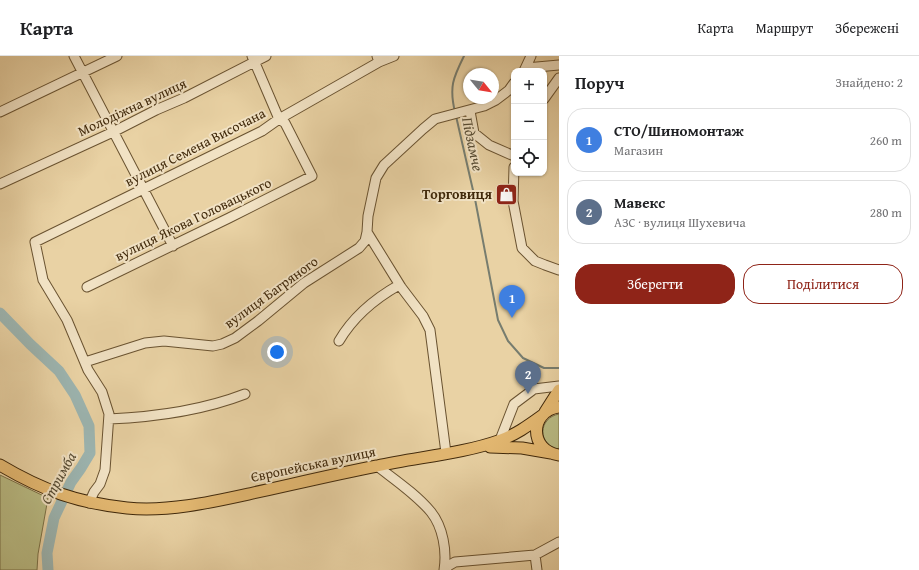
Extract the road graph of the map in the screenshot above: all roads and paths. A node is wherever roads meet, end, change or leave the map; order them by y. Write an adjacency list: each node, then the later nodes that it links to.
1 (74, 56): 11 (street)
2 (117, 56): 11 (street)
3 (266, 56): 6 (street, Молодіжна вулиця)
4 (394, 56): 7 (street, вулиця Семена Височана)
5 (531, 56): 9 (street)
6 (253, 59): 17 (street); 18 (street, Молодіжна вулиця)
7 (378, 59): 17 (street, вулиця Семена Височана)
8 (559, 65): 10 (street)
9 (527, 68)
10 (539, 68)
11 (84, 72): 16 (street); 18 (street)
12 (559, 78): 14 (street)
13 (511, 87): 15 (street)
14 (547, 93)
15 (470, 110): 19 (street); 23 (street)
16 (0, 112)
17 (279, 119): 22 (street, вулиця Семена Височана); 24 (street, вулиця Якова Головацького)
18 (114, 132): 21 (street, Молодіжна вулиця); 22 (street)
19 (511, 155)
20 (514, 176): 25 (street)
21 (4, 182)
22 (143, 188): 24 (street); 29 (street, вулиця Семена Височана)
23 (367, 232): 26 (street); 29 (street, вулиця Багряного)
24 (173, 246): 27 (street, вулиця Якова Головацького)
25 (559, 270)
26 (399, 285): 28 (street); 38 (street)
27 (87, 287)
28 (339, 341)
29 (85, 362): 35 (street)
30 (559, 386): 36 (street)
31 (559, 390): 34 (main road)
32 (245, 394): 35 (street)
33 (559, 407): 34 (main road)
34 (544, 414): 36 (main road); 39 (main road)
35 (109, 419): 42 (street)
36 (500, 440): 37 (main road)
37 (472, 448): 38 (main road, Європейська вулиця); 39 (main road)
38 (446, 453): 41 (main road, Європейська вулиця)
39 (556, 455)
40 (0, 464): 42 (main road, Європейська вулиця)
41 (377, 466): 42 (main road, Європейська вулиця); 45 (street)
42 (89, 503)
43 (559, 542): 44 (street)
44 (536, 555): 45 (street); 46 (street)
45 (445, 570)
46 (537, 570)

